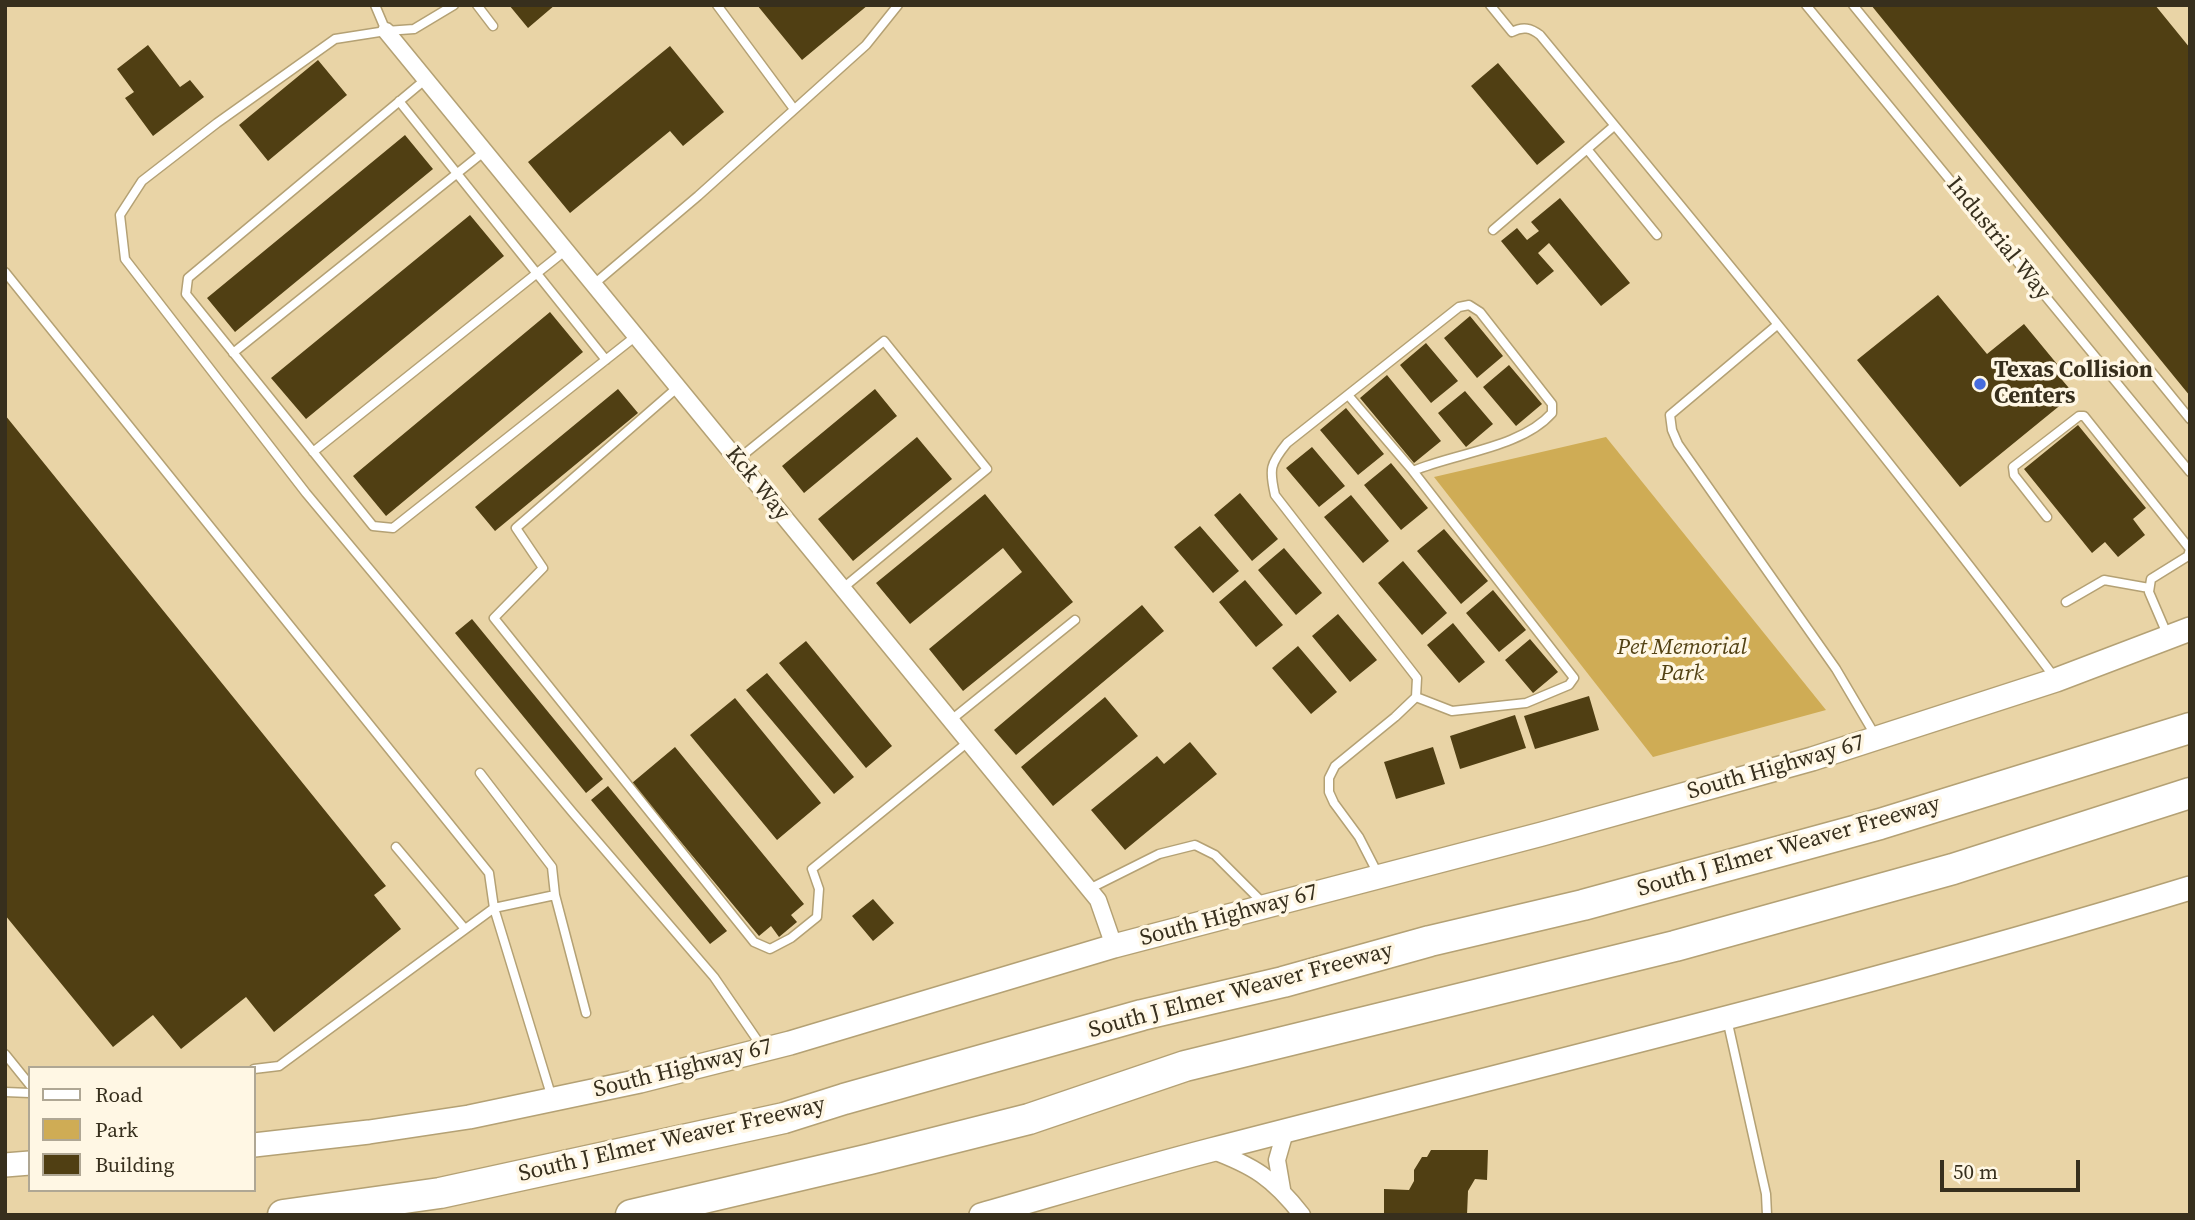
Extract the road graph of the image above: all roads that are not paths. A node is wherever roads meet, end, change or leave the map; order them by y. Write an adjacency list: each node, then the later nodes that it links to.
1 (374, 5): 10 (lane)
2 (454, 5): 10 (lane)
3 (477, 5): 9 (lane)
4 (717, 5): 13 (lane)
5 (898, 5): 13 (lane)
6 (1490, 5): 14 (lane)
7 (1806, 5): 34 (lane, Industrial Way)
8 (1853, 5): 30 (lane)
9 (493, 26)
10 (386, 31): 11 (street, Kck Way); 60 (lane)
11 (426, 79): 12 (lane); 16 (street, Kck Way)
12 (399, 101): 17 (lane); 26 (lane)
13 (794, 109): 23 (lane)
14 (1614, 126): 15 (lane); 24 (lane)
15 (1587, 149): 18 (lane); 19 (lane)
16 (485, 151): 17 (lane); 20 (street, Kck Way)
17 (458, 173): 22 (lane); 26 (lane)
18 (1493, 230)
19 (1657, 234)
20 (566, 250): 22 (lane); 23 (street, Kck Way)
21 (5, 272): 55 (lane)
22 (538, 272): 27 (lane); 31 (lane)
23 (594, 284): 25 (street, Kck Way)
24 (1777, 324): 41 (lane); 45 (lane)
25 (636, 336): 27 (lane); 28 (street, Kck Way)
26 (233, 353): 31 (lane)
27 (606, 360): 31 (lane)
28 (678, 387): 32 (street, Kck Way); 46 (lane)
29 (1348, 395): 33 (lane); 33 (lane); 42 (lane)
30 (2190, 419)
31 (313, 452)
32 (737, 460): 37 (street, Kck Way); 37 (lane)
33 (1413, 471): 42 (lane)
34 (2190, 472)
35 (2047, 516): 36 (lane)
36 (2149, 588): 38 (lane); 40 (lane)
37 (843, 589): 43 (street, Kck Way)
38 (2066, 602)
39 (1075, 620): 43 (lane)
40 (2179, 633): 41 (main road, South Highway 67)
41 (2056, 680): 45 (main road, South Highway 67)
42 (1416, 697): 50 (lane)
43 (951, 720): 46 (street, Kck Way)
44 (2190, 728): 73 (highway, South J Elmer Weaver Freeway)
45 (1877, 739): 50 (main road, South Highway 67)
46 (968, 742): 52 (street, Kck Way)
47 (480, 773): 53 (lane)
48 (2190, 793): 74 (highway)
49 (396, 847): 56 (lane)
50 (1379, 877): 54 (main road, South Highway 67)
51 (2190, 888): 59 (main road)
52 (1089, 889): 54 (lane); 57 (street, Kck Way)
53 (555, 895): 55 (lane); 58 (lane)
54 (1266, 906): 57 (main road, South Highway 67)
55 (494, 908): 56 (lane); 66 (lane)
56 (465, 929): 62 (lane)
57 (1114, 946): 60 (main road, South Highway 67)
58 (586, 1013)
59 (1727, 1017): 67 (main road); 77 (lane)
60 (764, 1050): 66 (main road, South Highway 67)
61 (5, 1054): 63 (lane)
62 (256, 1069)
63 (28, 1083)
64 (5, 1092): 65 (lane)
65 (28, 1093)
66 (553, 1099): 68 (main road, South Highway 67)
67 (1285, 1132): 69 (main road); 72 (street)
68 (256, 1145)
69 (1210, 1150): 72 (street); 75 (main road)
70 (28, 1163): 71 (main road)
71 (5, 1165)
72 (1282, 1189): 76 (street)
73 (283, 1215)
74 (631, 1215)
75 (981, 1215)
76 (1302, 1215)
77 (1767, 1215)

